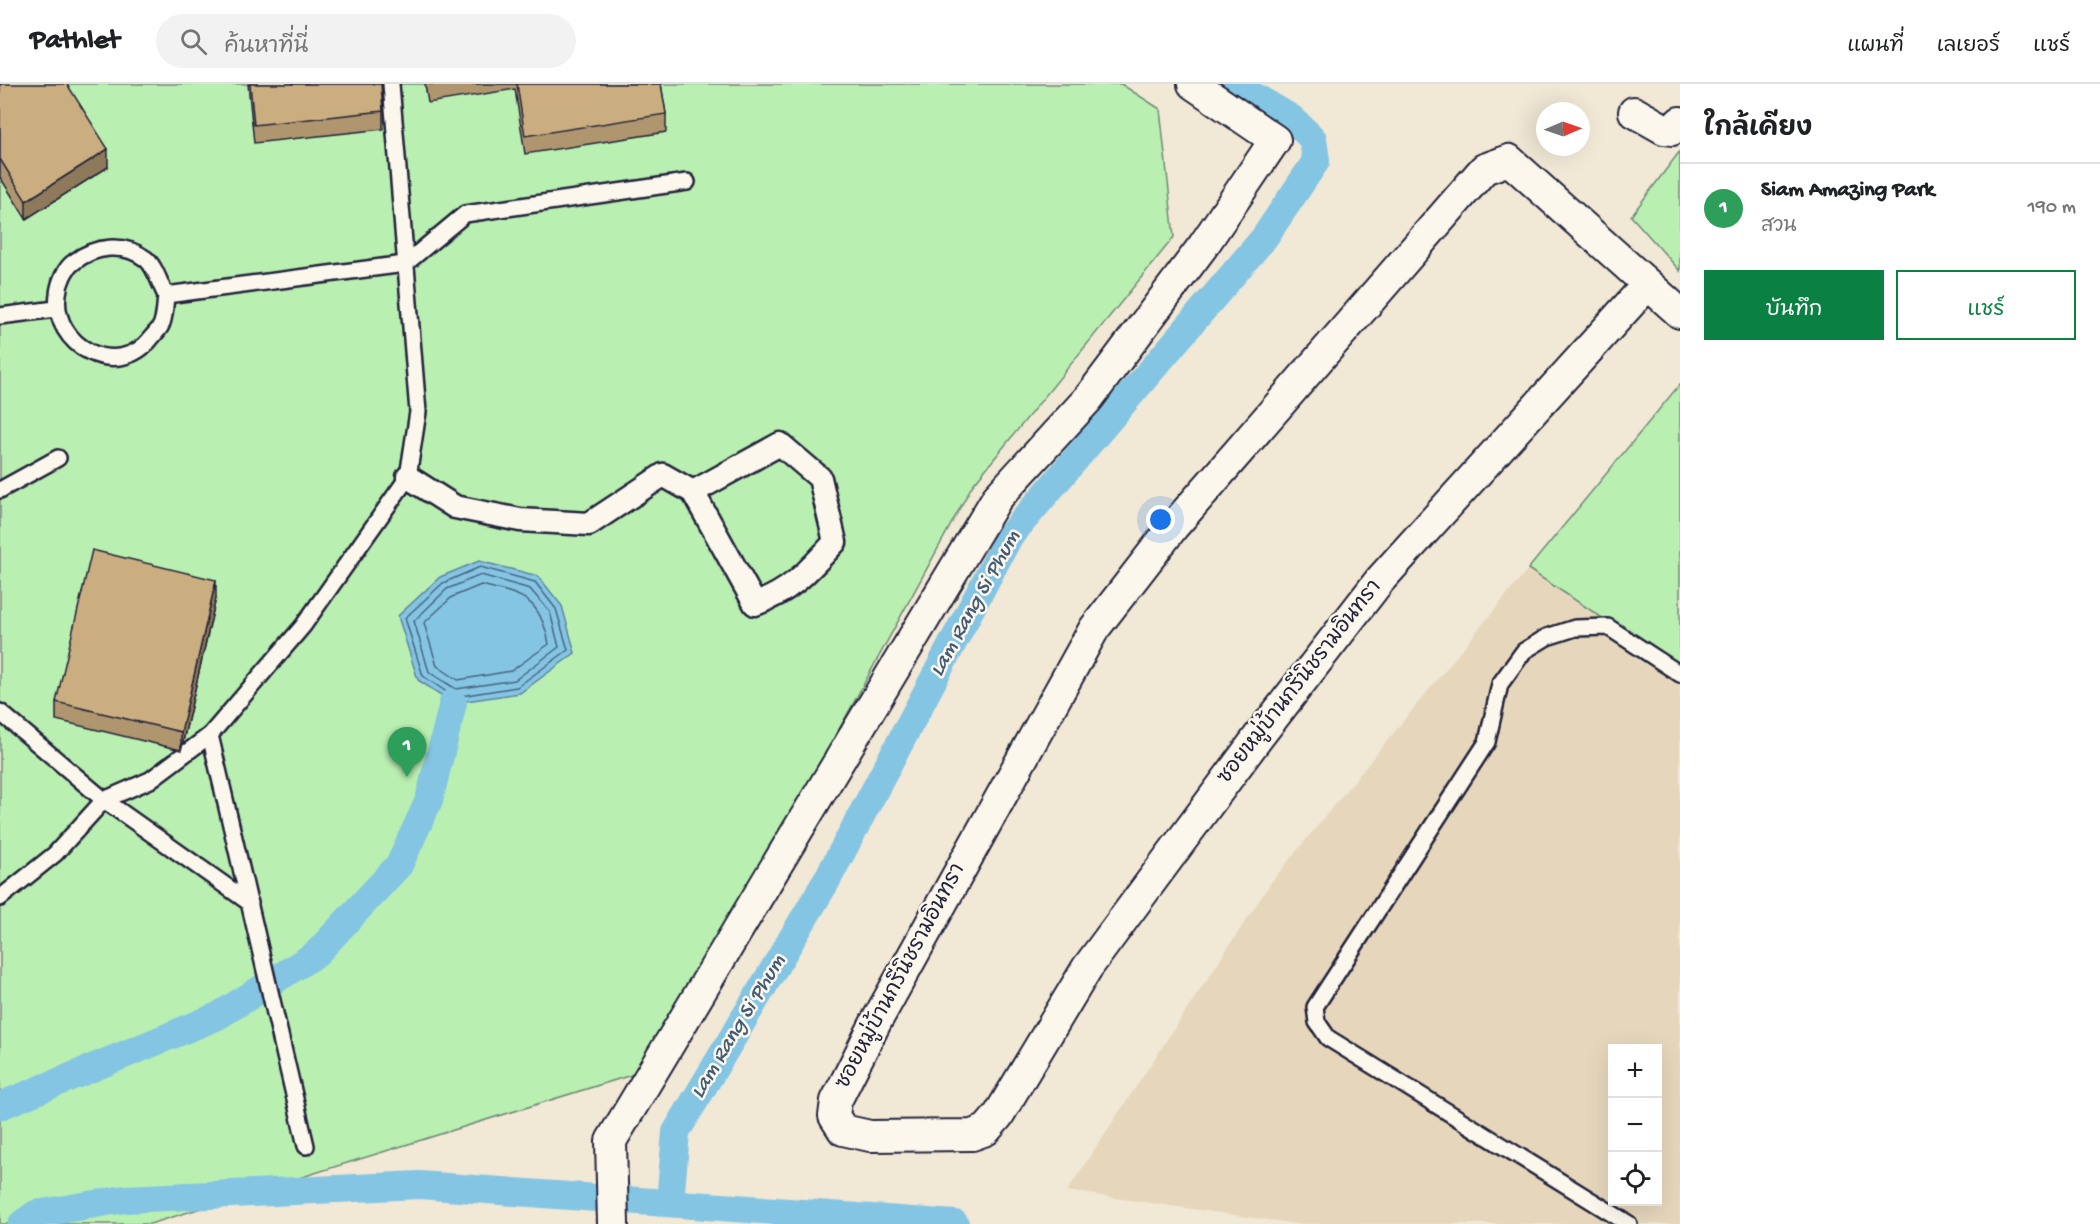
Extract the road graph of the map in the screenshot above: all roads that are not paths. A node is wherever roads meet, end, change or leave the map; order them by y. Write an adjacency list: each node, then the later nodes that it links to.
1 (391, 84): 6 (lane)
2 (1193, 84): 23 (street)
3 (1634, 112): 4 (street)
4 (1680, 122)
5 (687, 182): 6 (lane)
6 (405, 264): 8 (lane); 13 (lane)
7 (1648, 284): 7 (street, ซอยหมู่บ้านกรีนิชรามอินทรา); 10 (street, ซอยหมู่บ้านกรีนิชรามอินทรา)
8 (166, 295): 9 (lane); 9 (lane)
9 (56, 309): 11 (lane)
10 (1680, 313)
11 (0, 316)
12 (58, 458): 14 (lane)
13 (408, 477): 15 (street); 18 (lane)
14 (0, 490)
15 (693, 492): 15 (street)
16 (1680, 674): 24 (lane)
17 (0, 712): 19 (lane)
18 (210, 735): 19 (lane); 21 (lane)
19 (104, 800): 20 (lane); 21 (lane)
20 (0, 898)
21 (250, 903): 22 (lane)
22 (306, 1146)
23 (613, 1224)
24 (1629, 1224)

